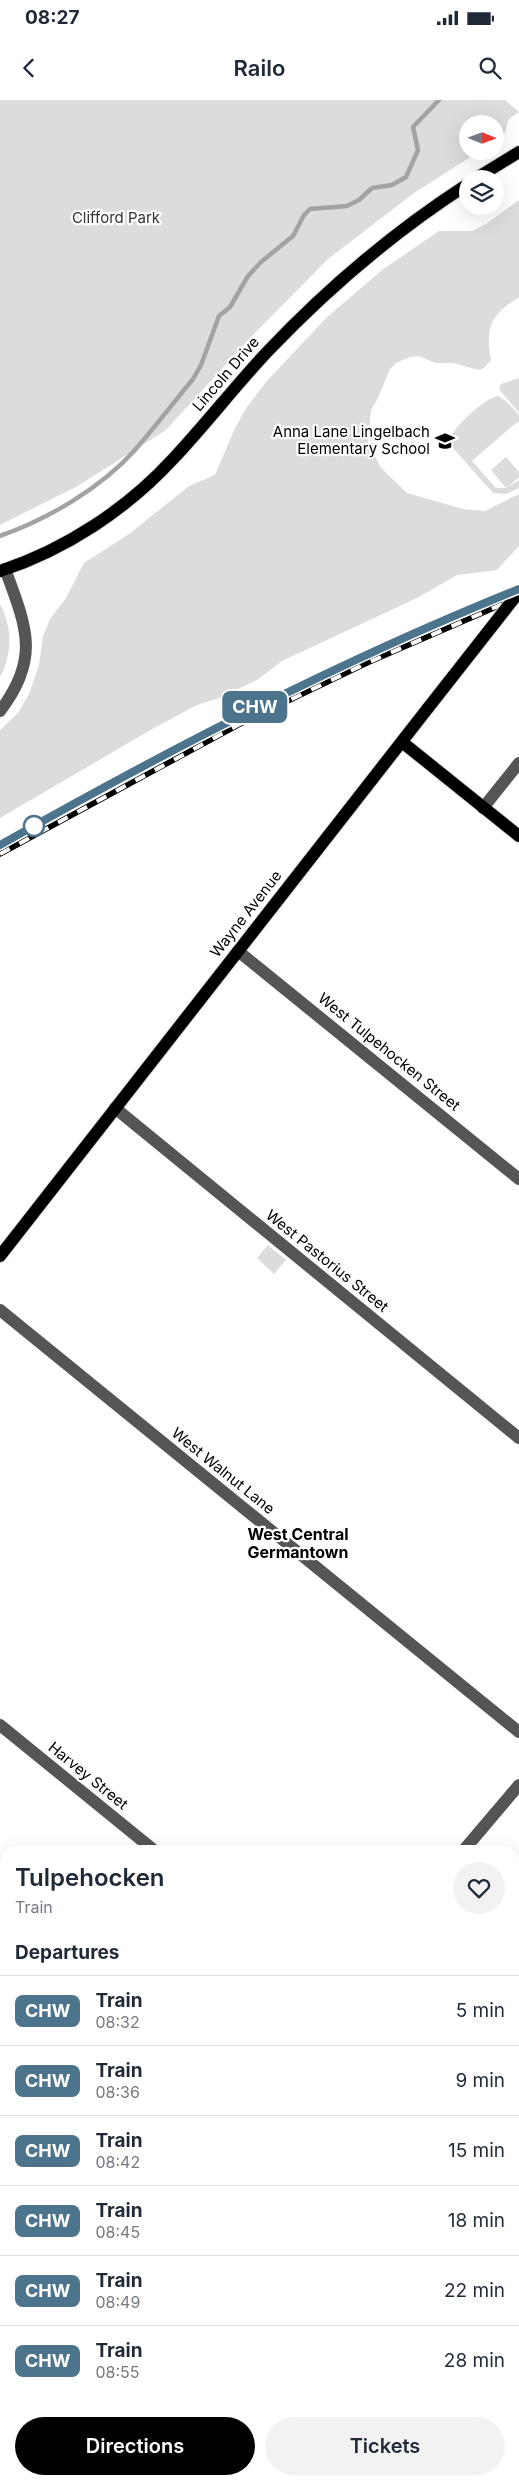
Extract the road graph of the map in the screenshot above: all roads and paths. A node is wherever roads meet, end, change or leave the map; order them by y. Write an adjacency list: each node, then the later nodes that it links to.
1 (519, 152): 2 (main road)
2 (490, 170)
3 (459, 190): 4 (main road, Lincoln Drive)
4 (2, 570): 6 (street)
5 (519, 592): 7 (main road, Wayne Avenue, bridge)
6 (0, 711)
7 (402, 742): 9 (main road); 11 (main road, Wayne Avenue)
8 (519, 763): 9 (street)
9 (483, 808): 10 (main road)
10 (519, 836)
11 (238, 951): 12 (main road, Wayne Avenue); 13 (street, West Tulpehocken Street)
12 (115, 1108): 14 (main road, Wayne Avenue); 16 (street, West Pastorius Street)
13 (519, 1180)
14 (0, 1256)
15 (0, 1310): 18 (street, West Walnut Lane)
16 (519, 1438)
17 (0, 1725): 20 (street, Harvey Street)
18 (519, 1732)
19 (519, 1785): 21 (street)
20 (148, 1845)
21 (468, 1845)

